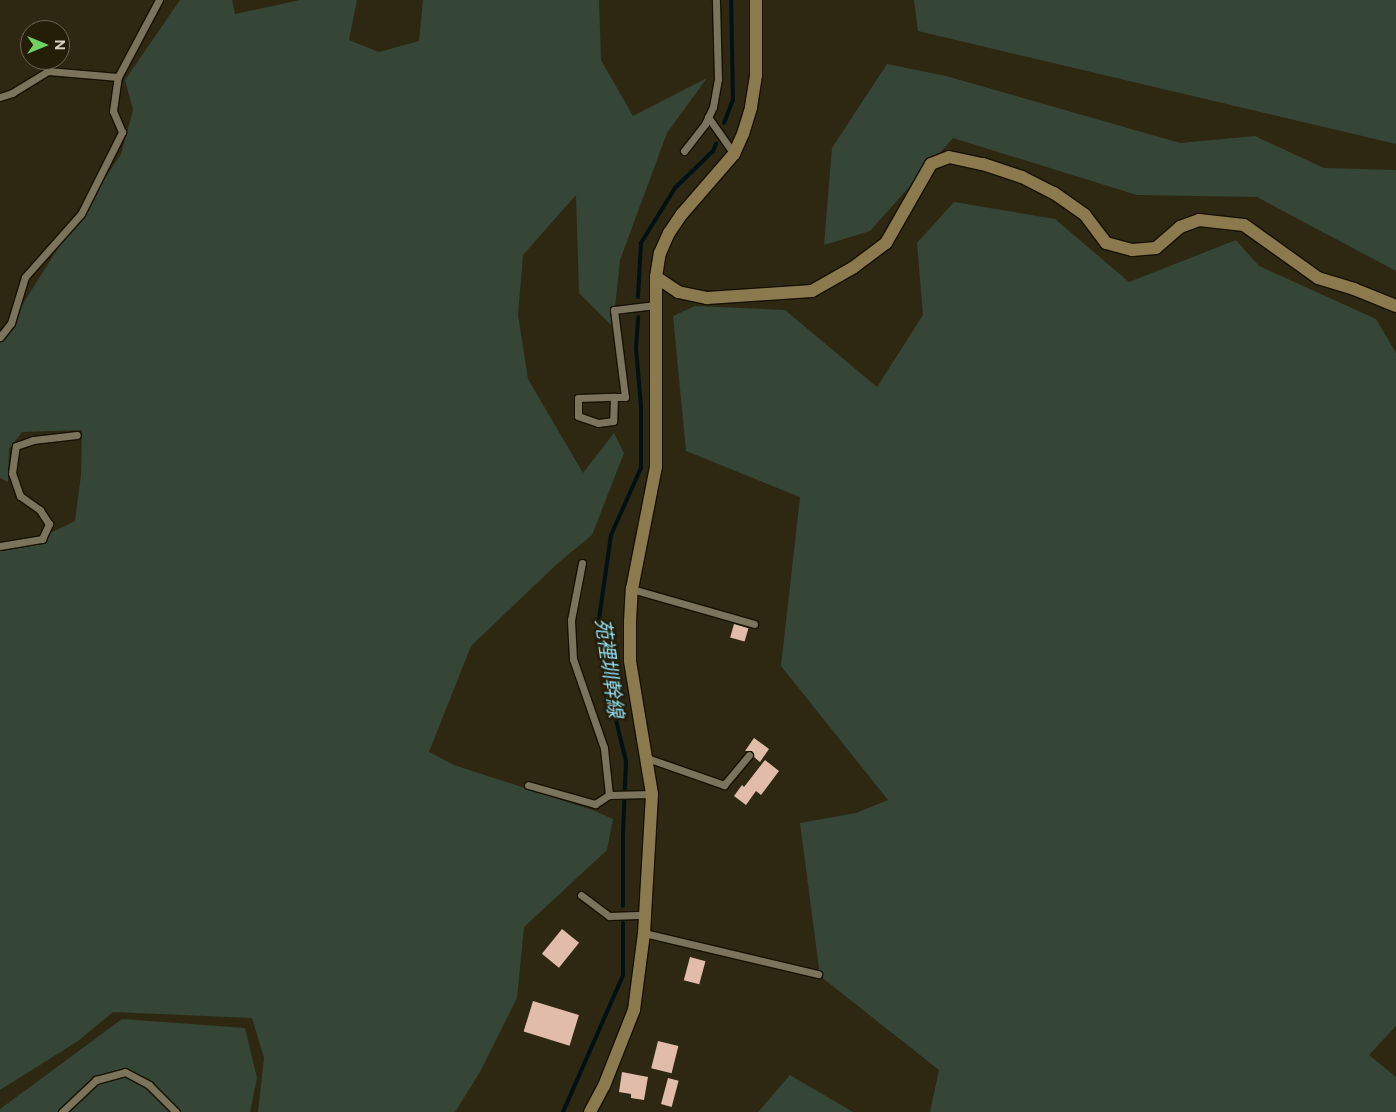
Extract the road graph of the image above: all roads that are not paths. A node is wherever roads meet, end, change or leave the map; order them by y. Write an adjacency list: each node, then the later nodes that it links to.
1 (159, 0): 4 (lane)
2 (716, 0): 6 (lane)
3 (756, 0): 8 (street)
4 (118, 77): 5 (lane); 12 (lane)
5 (0, 97)
6 (708, 117): 7 (lane); 8 (lane)
7 (684, 151)
8 (734, 154): 9 (street)
9 (656, 277): 10 (street); 11 (street)
10 (656, 305): 13 (lane); 17 (street)
11 (1396, 306)
12 (0, 337)
13 (614, 397): 13 (lane)
14 (77, 435): 15 (lane)
15 (0, 546)
16 (582, 563): 23 (lane)
17 (632, 589): 18 (lane); 20 (street)
18 (754, 624)
19 (749, 755): 20 (lane)
20 (647, 758): 22 (street)
21 (528, 785): 23 (lane)
22 (652, 794): 23 (lane); 25 (street)
23 (609, 795)
24 (581, 895): 25 (lane)
25 (644, 915): 26 (street)
26 (644, 933): 27 (lane); 30 (street)
27 (818, 974)
28 (62, 1112): 29 (lane)
29 (176, 1112)
30 (590, 1112)

